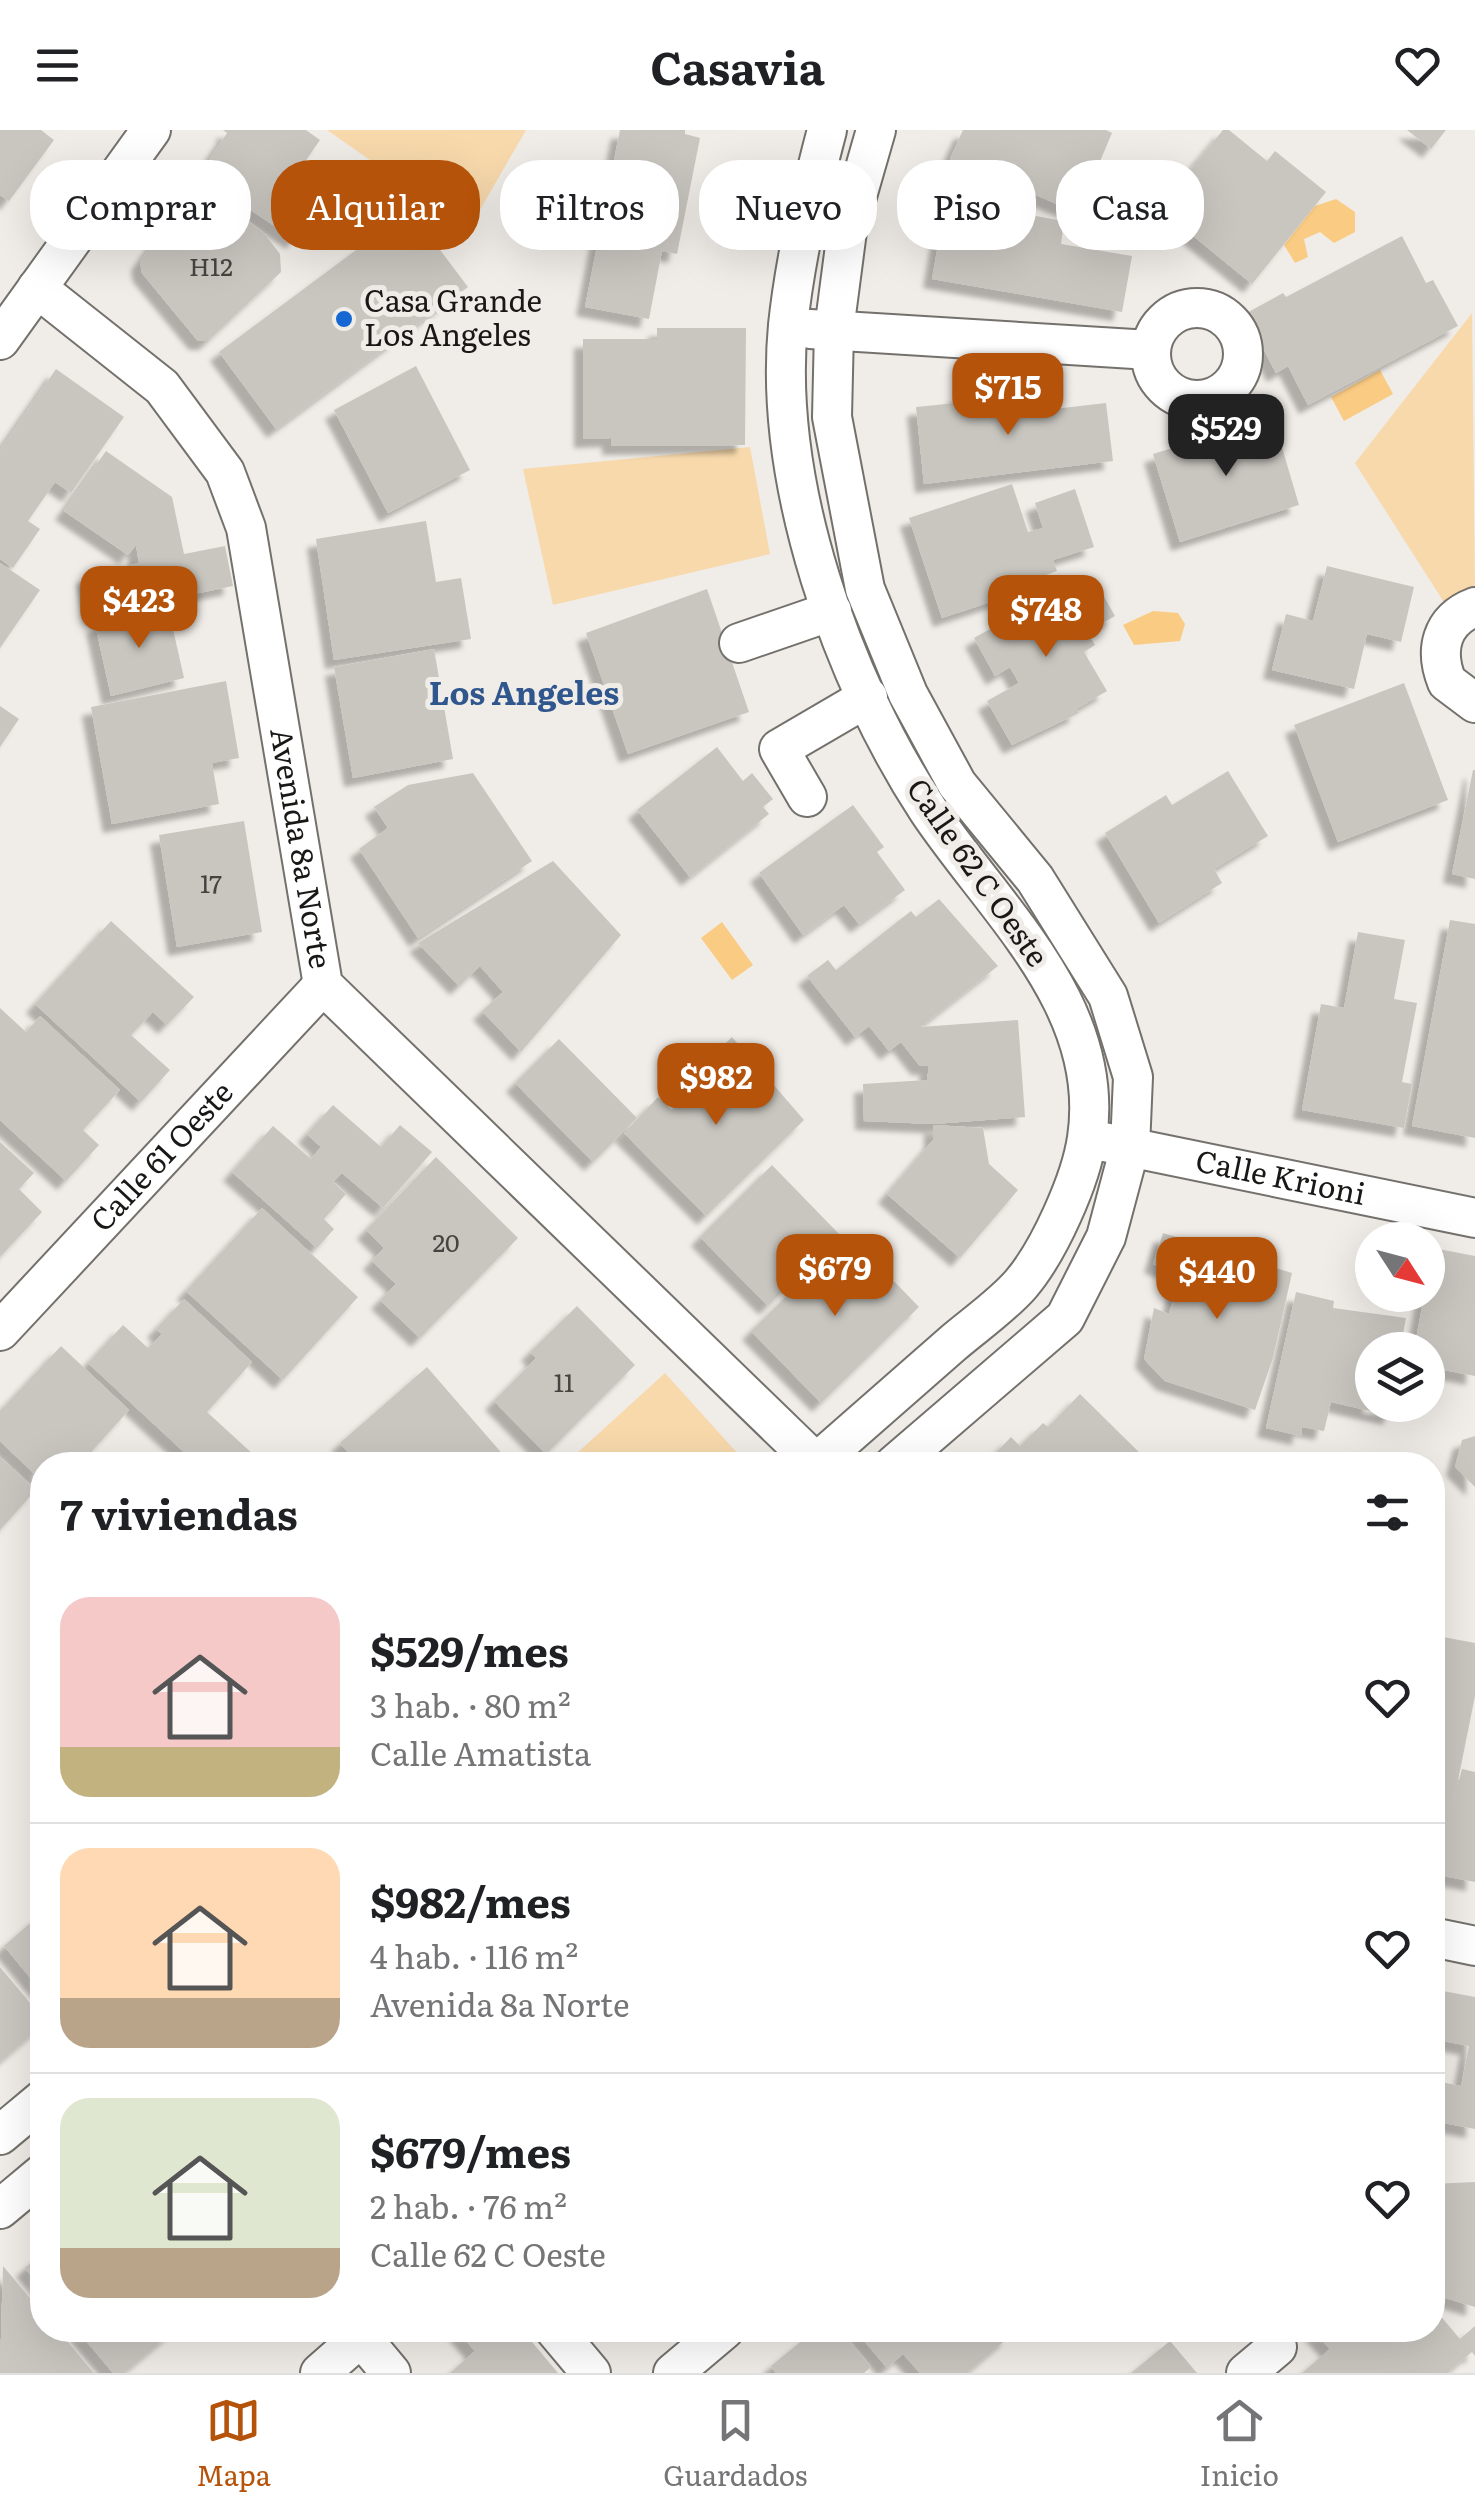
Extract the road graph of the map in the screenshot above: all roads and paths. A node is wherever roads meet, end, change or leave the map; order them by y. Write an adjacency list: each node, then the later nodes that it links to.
1 (151, 130): 4 (street)
2 (826, 130): 5 (street, Calle 62 C Oeste)
3 (876, 130): 6 (street, Calle 62 C Oeste)
4 (37, 288): 7 (street); 15 (street, Avenida 8a Norte)
5 (788, 328): 6 (street); 10 (street, Calle 62 C Oeste)
6 (834, 330): 8 (street); 17 (street, Calle 62 C Oeste)
7 (0, 340)
8 (1150, 350)
9 (1475, 607): 13 (street)
10 (832, 611): 11 (street); 12 (street, Calle 62 C Oeste)
11 (740, 644)
12 (868, 698): 14 (street); 16 (street, Calle 62 C Oeste)
13 (1475, 703)
14 (808, 797)
15 (324, 984): 19 (street, Calle 61 Oeste); 20 (street, Avenida 8a Norte)
16 (1087, 1138): 17 (street, Calle Krioni); 21 (street, Calle 62 C Oeste)
17 (1130, 1147): 18 (street, Calle Krioni); 22 (street, Calle 62 C Oeste)
18 (1475, 1218)
19 (0, 1331)
20 (804, 1452)
21 (830, 1452)
22 (909, 1452)
23 (1445, 1940): 24 (street)
24 (1475, 1946)
25 (30, 2110): 26 (street)
26 (0, 2135)
27 (30, 2184): 28 (street)
28 (0, 2209)
29 (354, 2342): 34 (street)
30 (364, 2342): 35 (street)
31 (565, 2342): 36 (street)
32 (709, 2342): 37 (street)
33 (1277, 2347): 38 (street)
34 (320, 2373)
35 (391, 2373)
36 (592, 2373)
37 (672, 2373)
38 (1246, 2373)

